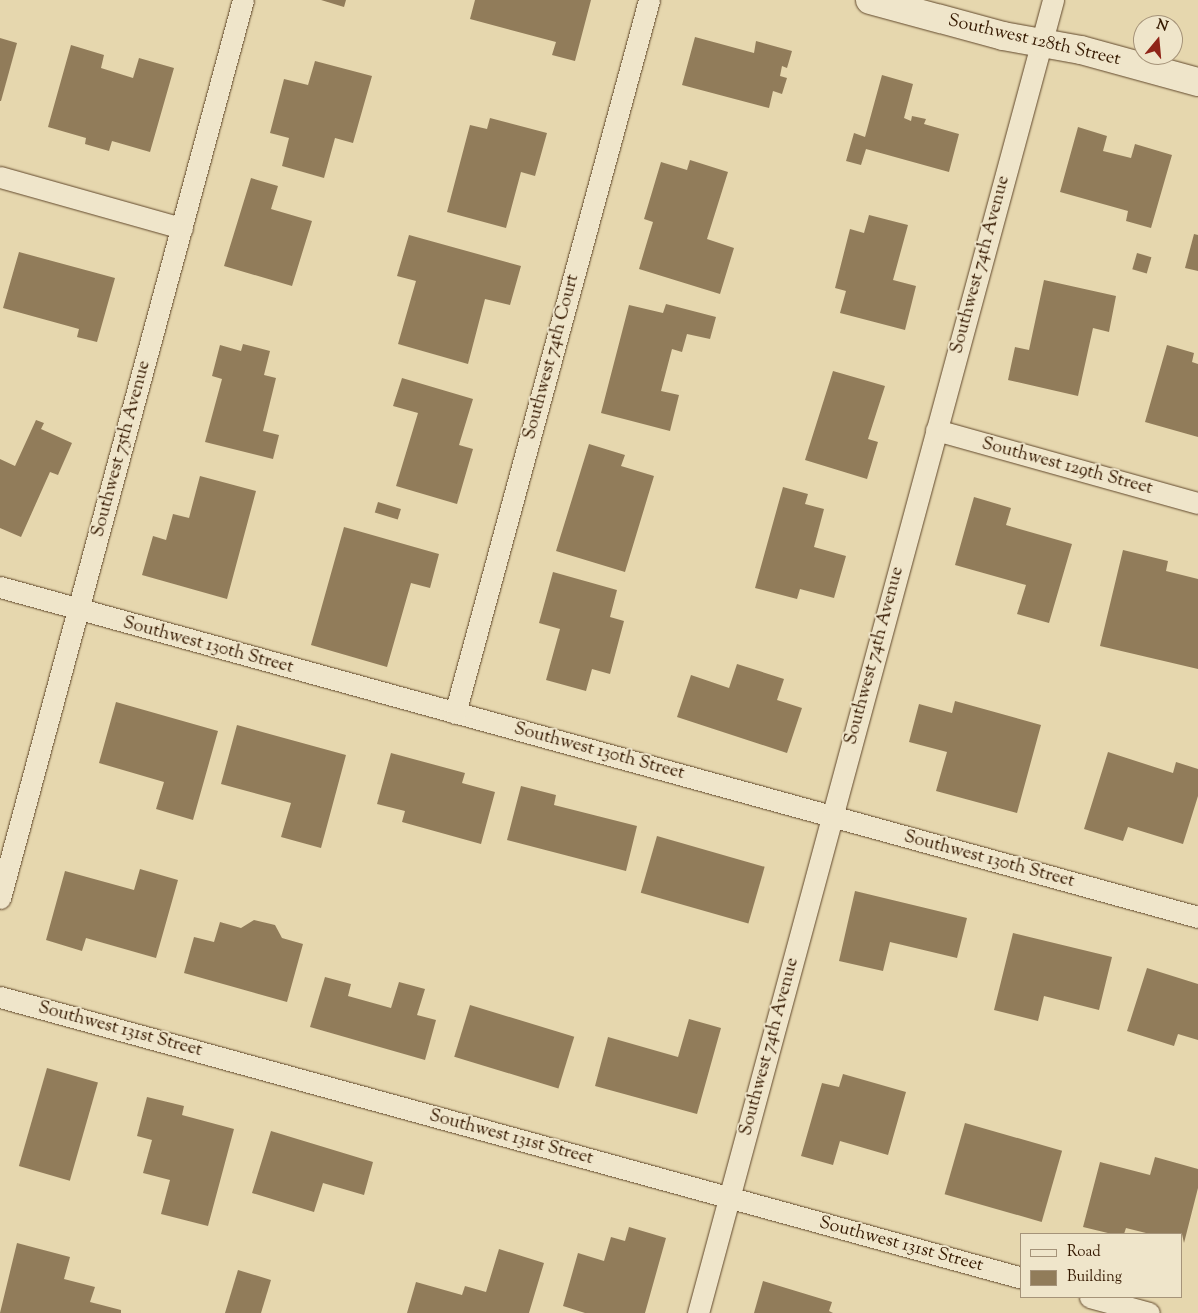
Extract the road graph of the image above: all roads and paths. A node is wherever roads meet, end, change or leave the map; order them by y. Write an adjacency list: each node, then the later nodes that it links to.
1 (243, 0): 8 (street, Southwest 75th Avenue)
2 (650, 0): 13 (street, Southwest 74th Court)
3 (870, 0): 5 (street, Southwest 128th Street)
4 (1053, 0): 5 (street, Southwest 74th Avenue)
5 (1042, 43): 6 (street, Southwest 128th Street); 9 (street, Southwest 74th Avenue)
6 (1198, 82)
7 (0, 177): 8 (street)
8 (182, 228): 12 (street, Southwest 75th Avenue)
9 (936, 430): 10 (street, Southwest 129th Street); 14 (street, Southwest 74th Avenue)
10 (1198, 503)
11 (0, 587): 12 (street, Southwest 130th Street)
12 (78, 610): 13 (street, Southwest 130th Street); 15 (street, Southwest 75th Avenue)
13 (456, 714): 14 (street, Southwest 130th Street)
14 (832, 816): 16 (street, Southwest 130th Street); 18 (street, Southwest 74th Avenue)
15 (0, 898)
16 (1198, 917)
17 (0, 997): 18 (street, Southwest 131st Street)
18 (729, 1198): 19 (street, Southwest 131st Street); 21 (street, Southwest 74th Avenue)
19 (1020, 1277)
20 (1094, 1298): 22 (street)
21 (698, 1313)
22 (1149, 1313)

